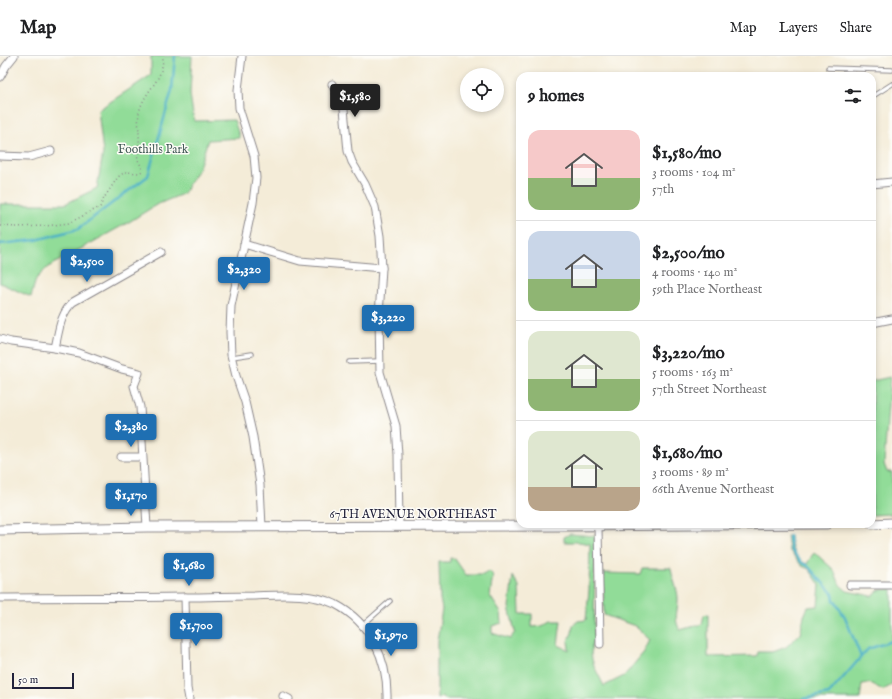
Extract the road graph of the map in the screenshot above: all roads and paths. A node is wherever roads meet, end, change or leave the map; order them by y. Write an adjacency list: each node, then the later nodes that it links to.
1 (14, 56): 6 (street)
2 (163, 56): 14 (path)
3 (242, 56): 15 (street)
4 (828, 68): 5 (lane)
5 (892, 70)
6 (0, 77)
7 (332, 84): 17 (street)
8 (892, 84): 9 (lane)
9 (876, 94)
10 (50, 151): 11 (street)
11 (0, 156)
12 (892, 182): 13 (street)
13 (876, 184)
14 (0, 226)
15 (244, 244): 17 (street); 23 (street)
16 (161, 252): 21 (street)
17 (382, 268): 24 (street)
18 (892, 319): 19 (street)
19 (876, 322)
20 (0, 339): 21 (street)
21 (55, 348): 26 (street)
22 (252, 354): 23 (lane)
23 (232, 357): 33 (street)
24 (380, 361): 25 (lane); 31 (street)
25 (349, 362)
26 (142, 457): 27 (street); 32 (street)
27 (121, 458)
28 (892, 523): 29 (street)
29 (876, 524)
30 (516, 525): 31 (street, 67TH AVENUE NORTHEAST)
31 (399, 526): 33 (street, 67TH AVENUE NORTHEAST)
32 (147, 527): 33 (street, 67TH AVENUE NORTHEAST); 35 (street, 67TH AVENUE NORTHEAST)
33 (262, 527)
34 (598, 528): 42 (street)
35 (0, 530)
36 (850, 585): 37 (street)
37 (892, 585)
38 (185, 597): 39 (street); 41 (street); 43 (street)
39 (0, 598)
40 (390, 601): 41 (lane)
41 (363, 625): 44 (street)
42 (600, 644)
43 (189, 699)
44 (387, 699)

